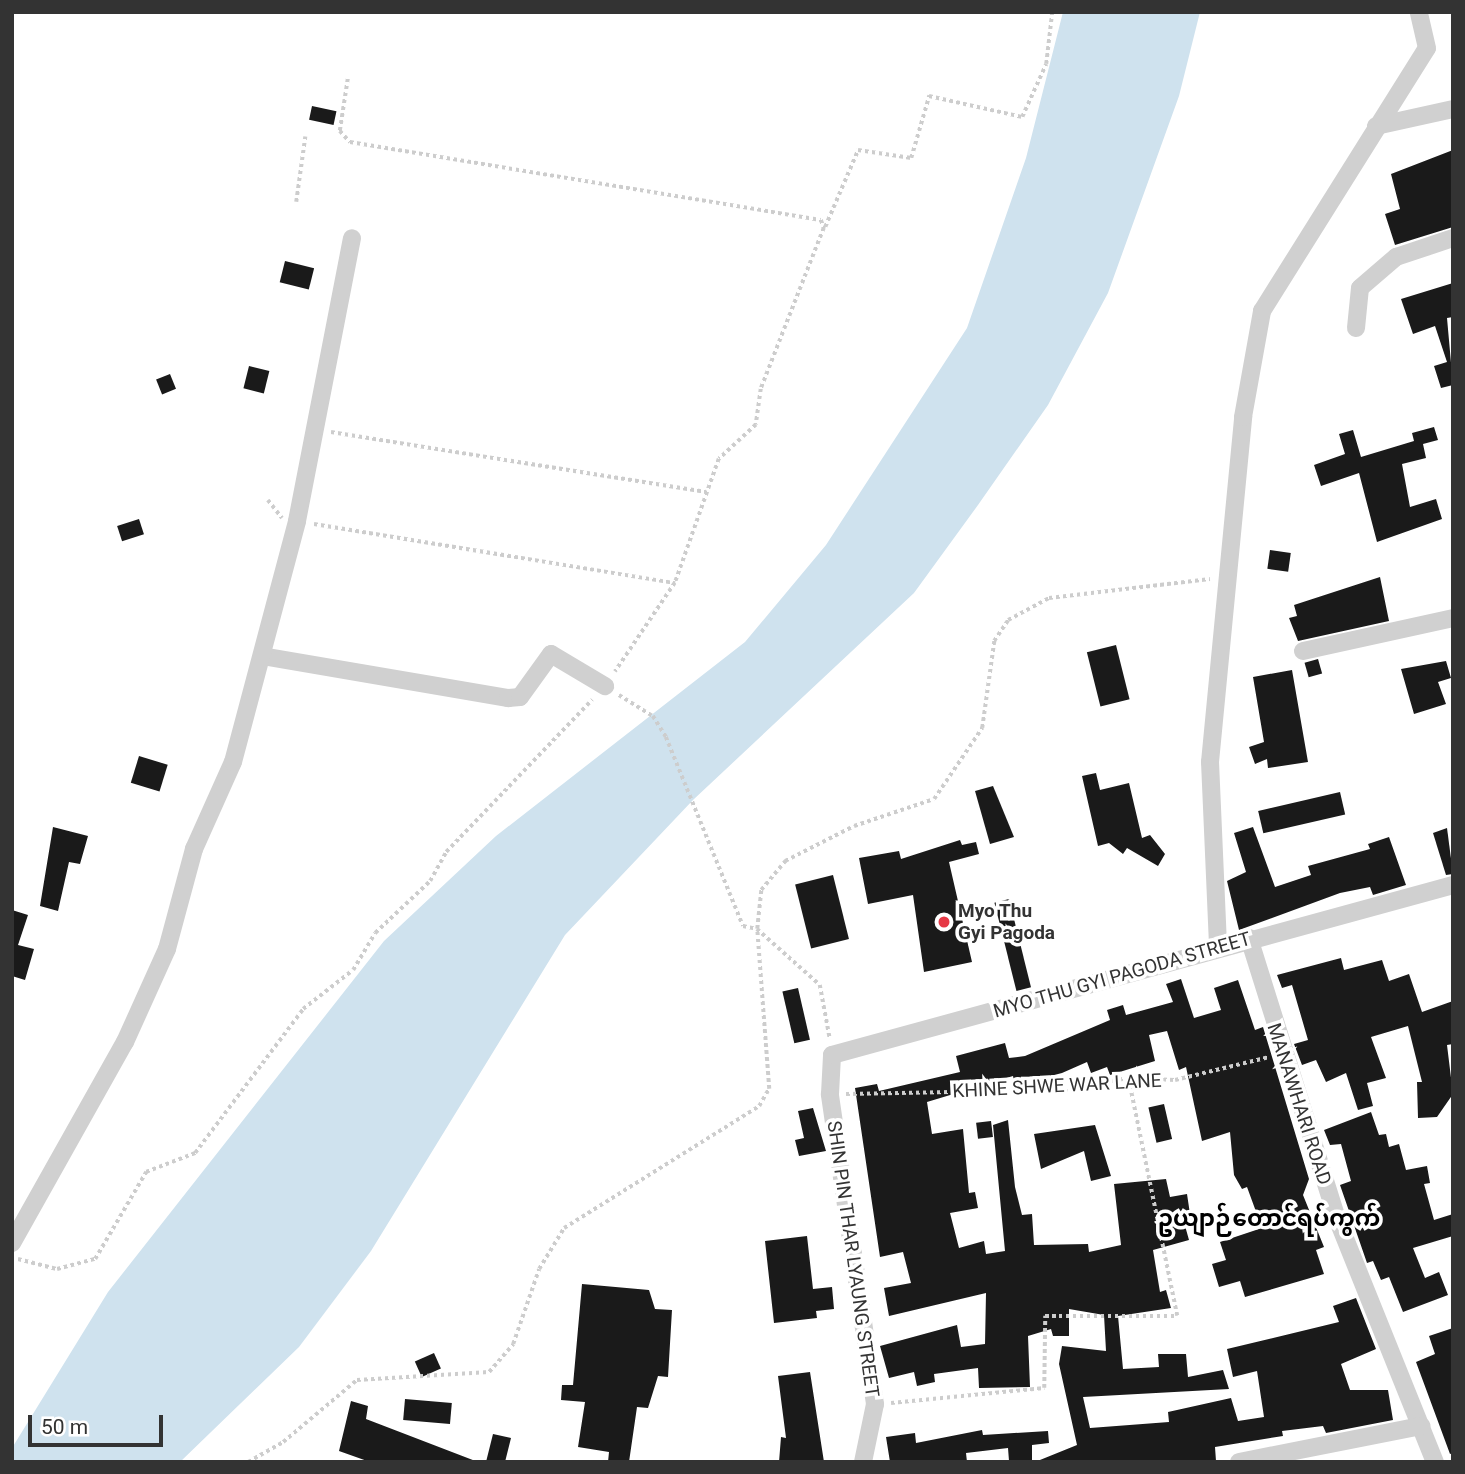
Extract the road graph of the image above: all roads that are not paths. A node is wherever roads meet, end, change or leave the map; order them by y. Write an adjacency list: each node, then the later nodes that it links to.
1 (1419, 12): 3 (street)
2 (1453, 108): 3 (street)
3 (1376, 126): 13 (street)
4 (352, 238): 9 (street)
5 (1453, 238): 6 (street)
6 (1356, 328)
7 (1453, 618): 8 (street)
8 (1303, 651)
9 (262, 656): 10 (street); 15 (street)
10 (606, 686)
11 (1453, 885): 12 (street, MYO THU GYI PAGODA STREET)
12 (1249, 938): 13 (street, MYO THU GYI PAGODA STREET); 16 (street, MANAWHARI ROAD)
13 (1218, 945): 14 (street, MYO THU GYI PAGODA STREET)
14 (832, 1055): 17 (street, SHIN PIN THAR LYAUNG STREET)
15 (12, 1243)
16 (1422, 1426): 18 (street); 19 (street, MANAWHARI ROAD)
17 (863, 1462)
18 (1239, 1462)
19 (1435, 1462)

